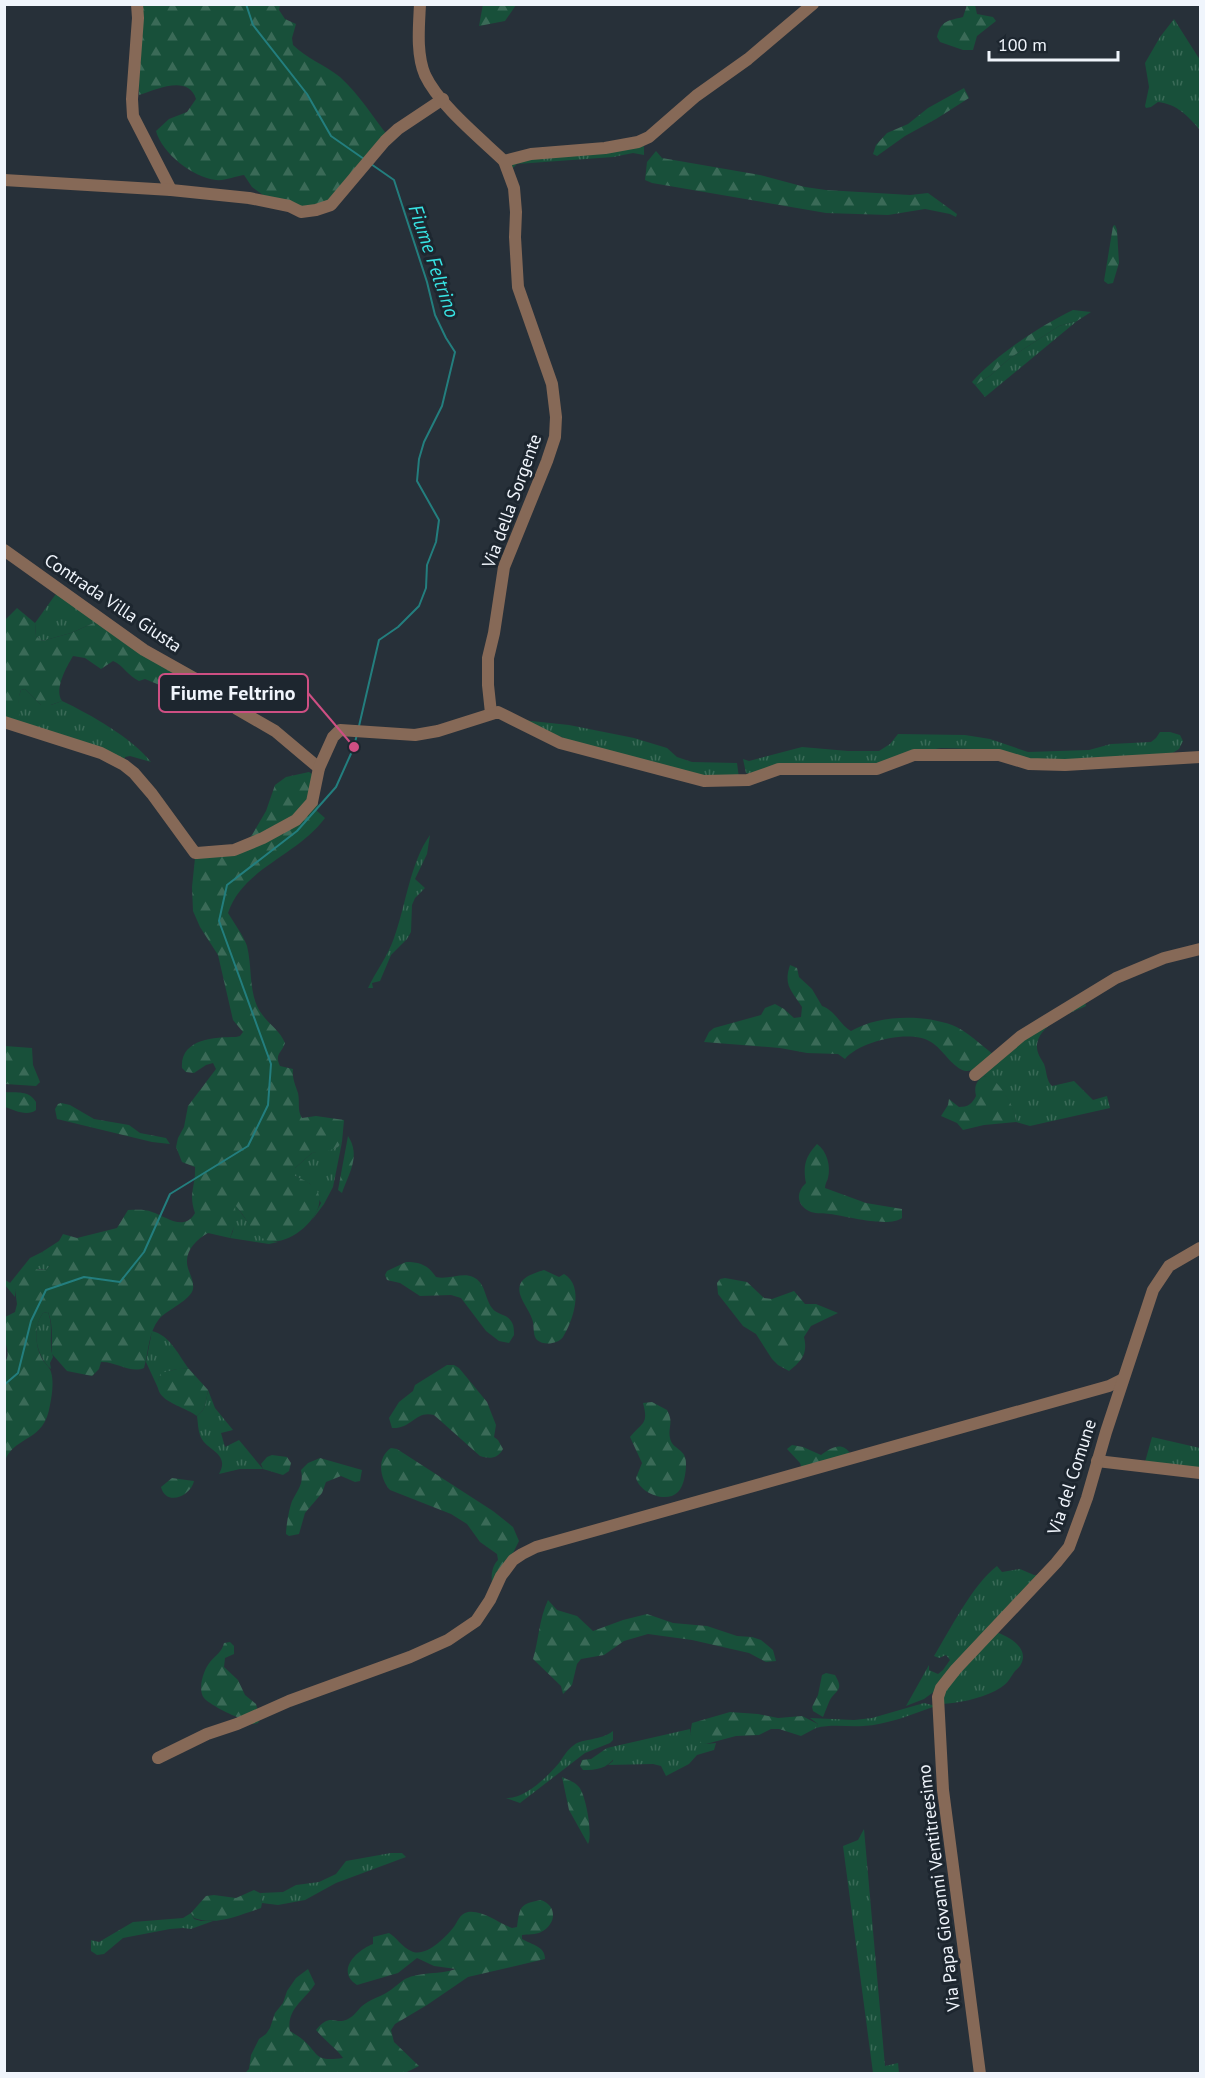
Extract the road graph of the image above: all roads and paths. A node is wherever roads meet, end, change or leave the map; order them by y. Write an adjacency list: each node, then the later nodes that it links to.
1 (137, 4): 7 (street)
2 (420, 4): 4 (street)
3 (813, 4): 5 (street)
4 (443, 99): 5 (street); 7 (street)
5 (504, 161): 9 (street, Via della Sorgente)
6 (4, 180): 7 (street)
7 (171, 189)
8 (4, 550): 12 (street, Contrada Villa Giusta)
9 (491, 714): 11 (street); 12 (street)
10 (4, 722): 12 (street)
11 (1200, 757)
12 (319, 768)
13 (1200, 949): 14 (street)
14 (975, 1074)
15 (1200, 1248): 16 (street, Via del Comune)
16 (1123, 1379): 17 (street, Via del Comune); 20 (street)
17 (1097, 1461): 18 (street); 19 (street, Via del Comune)
18 (1200, 1473)
19 (938, 1697): 21 (street, Via Papa Giovanni Ventitreesimo)
20 (158, 1758)
21 (980, 2073)

